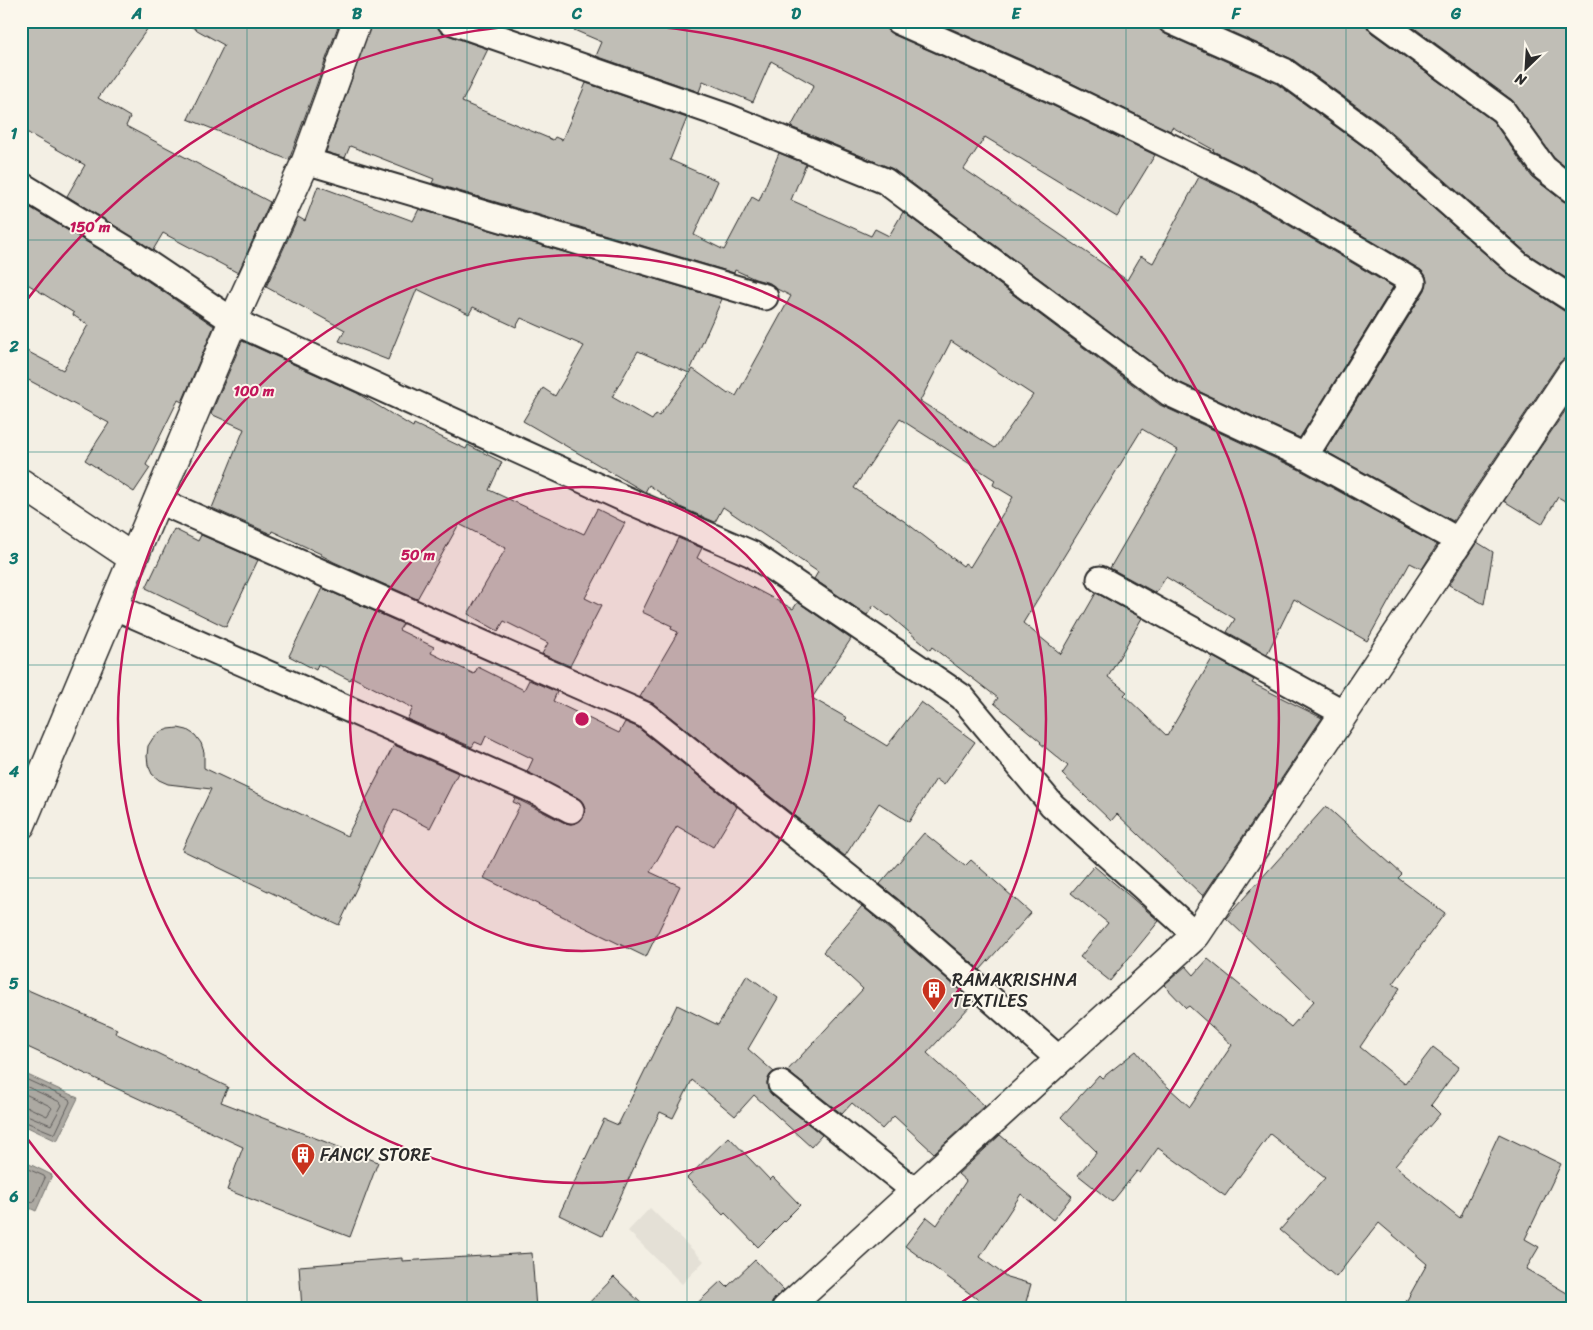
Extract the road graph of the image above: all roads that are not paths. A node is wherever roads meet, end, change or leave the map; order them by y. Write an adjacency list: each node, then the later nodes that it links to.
1 (357, 21): 6 (street)
2 (450, 21): 13 (street)
3 (898, 21): 13 (street)
4 (1171, 21): 10 (street)
5 (1380, 21): 8 (street)
6 (306, 162): 9 (street); 11 (street)
7 (21, 185): 11 (street)
8 (1572, 190)
9 (765, 297)
10 (1572, 300)
11 (233, 321): 15 (street); 23 (street)
12 (1572, 372): 16 (street)
13 (1305, 456): 16 (street)
14 (21, 483): 17 (street)
15 (157, 500): 17 (street); 24 (street)
16 (1459, 541): 20 (street)
17 (133, 558): 19 (street)
18 (1100, 579): 20 (street)
19 (113, 606): 21 (street); 22 (street)
20 (1344, 714): 23 (street)
21 (571, 810)
22 (21, 825)
23 (1196, 935): 24 (street)
24 (1059, 1059): 26 (street)
25 (781, 1084): 26 (street)
26 (915, 1192): 27 (street)
27 (786, 1309)

